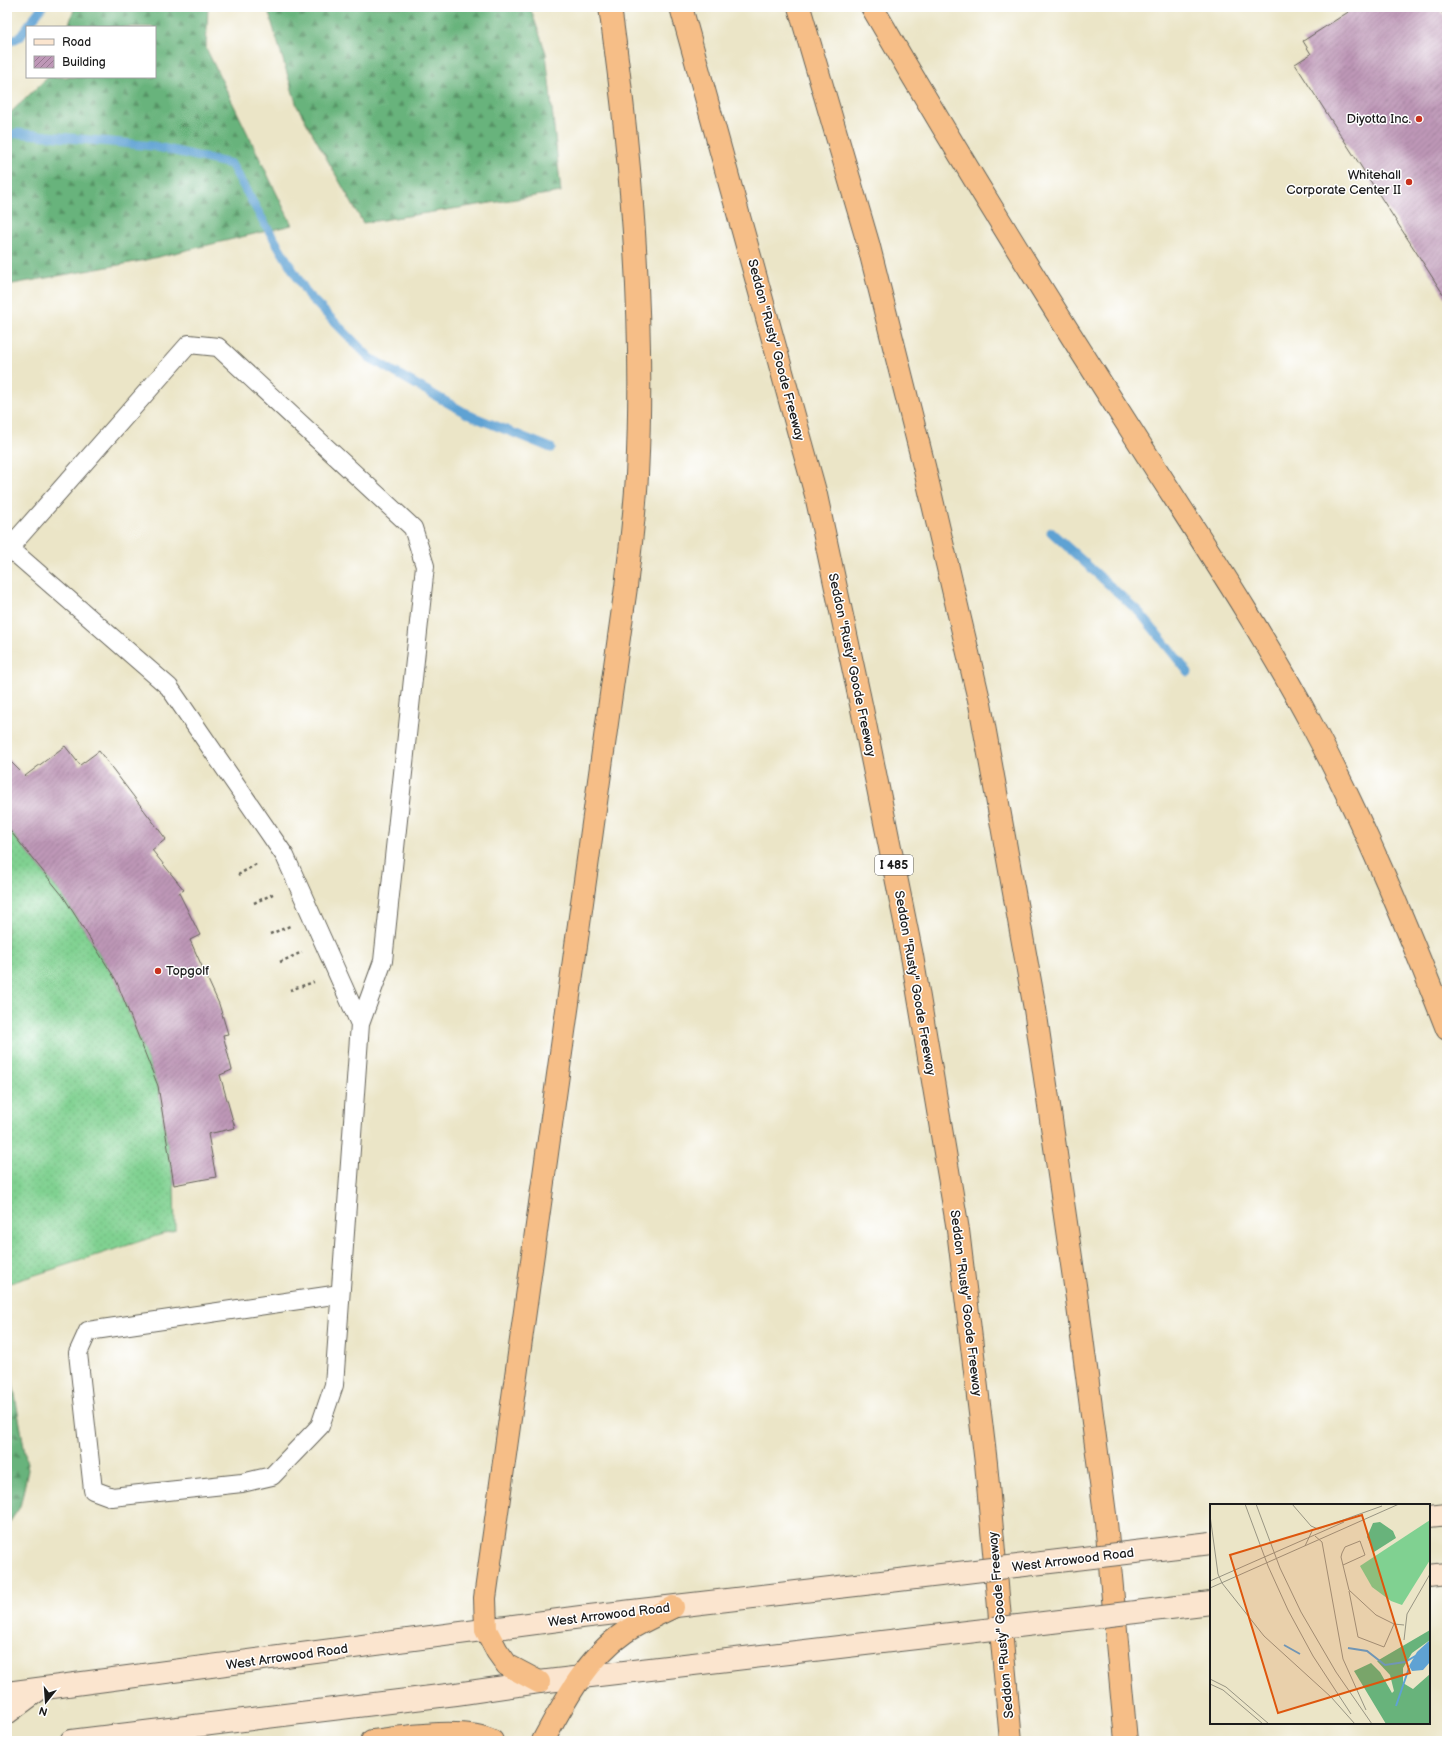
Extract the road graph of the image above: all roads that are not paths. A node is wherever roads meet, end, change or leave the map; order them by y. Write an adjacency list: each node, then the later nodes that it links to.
1 (610, 7): 16 (highway)
2 (680, 7): 26 (highway, Seddon "Rusty" Goode Freeway / I 485)
3 (799, 7): 27 (highway)
4 (872, 7): 7 (highway)
5 (8, 546): 6 (lane); 6 (lane)
6 (360, 1024): 8 (lane)
7 (1447, 1029)
8 (340, 1294): 8 (lane)
9 (1447, 1515): 10 (main road)
10 (1430, 1517)
11 (1210, 1543): 15 (main road, West Arrowood Road, bridge)
12 (1447, 1575): 13 (main road)
13 (1430, 1577)
14 (1210, 1603): 17 (main road, bridge)
15 (673, 1607): 16 (main road, West Arrowood Road); 17 (highway)
16 (486, 1630): 18 (highway); 19 (main road, West Arrowood Road)
17 (581, 1677): 18 (main road); 25 (highway)
18 (539, 1682): 22 (main road)
19 (38, 1690): 20 (main road, West Arrowood Road); 21 (main road)
20 (7, 1693)
21 (7, 1713)
22 (71, 1741)
23 (372, 1741): 24 (highway)
24 (492, 1741)
25 (543, 1741)
26 (1011, 1741)
27 (1126, 1741)

